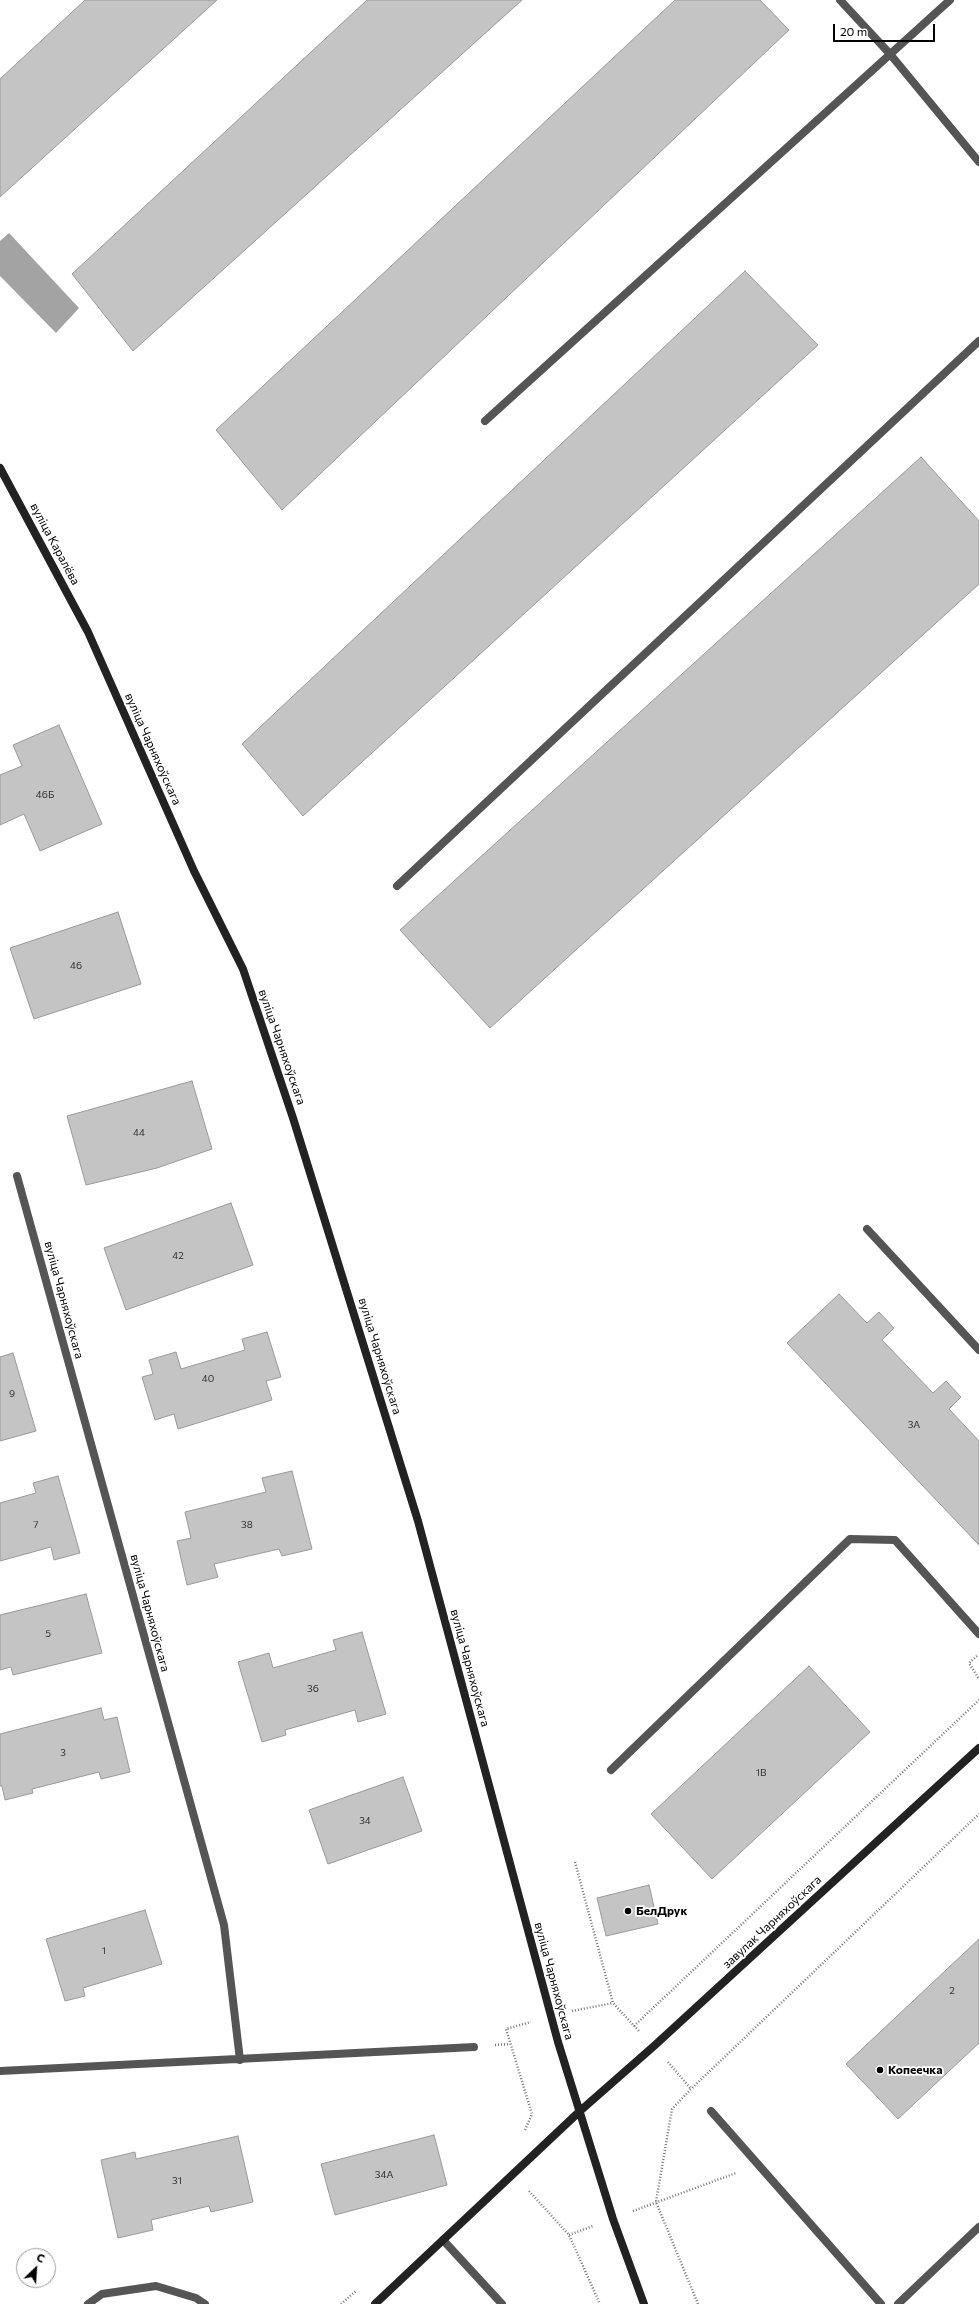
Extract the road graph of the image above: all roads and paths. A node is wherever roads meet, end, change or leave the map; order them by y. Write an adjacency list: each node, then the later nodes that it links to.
1 (840, 0): 3 (street)
2 (950, 0): 3 (street)
3 (890, 54): 4 (street); 6 (street)
4 (979, 162)
5 (979, 341): 9 (street)
6 (485, 421)
7 (0, 468): 8 (street, вуліца Каралёва)
8 (88, 632): 22 (street, вуліца Чарняхоўскага)
9 (397, 886)
10 (17, 1176): 24 (street, вуліца Чарняхоўскага)
11 (867, 1229): 12 (street)
12 (979, 1350)
13 (979, 1634): 18 (street)
14 (979, 1654): 15 (path)
15 (979, 1679)
16 (979, 1700): 21 (path)
17 (979, 1748): 27 (street, завулак Чарняхоўскага)
18 (611, 1770)
19 (979, 1814): 31 (path)
20 (575, 1862): 21 (path)
21 (613, 2003): 22 (path)
22 (551, 2016): 27 (street, вуліца Чарняхоўскага); 28 (path)
23 (474, 2047): 24 (street)
24 (240, 2060): 25 (street)
25 (0, 2071)
26 (711, 2111): 29 (street)
27 (580, 2112): 30 (street); 32 (street, вуліца Чарняхоўскага)
28 (522, 2135)
29 (758, 2165): 31 (path); 45 (street)
30 (514, 2175): 34 (path); 35 (street)
31 (656, 2202): 32 (path); 44 (path)
32 (613, 2219): 34 (path); 43 (street, вуліца Чарняхоўскага)
33 (979, 2227): 46 (street)
34 (569, 2235): 42 (path)
35 (443, 2240): 40 (street); 41 (street)
36 (359, 2288): 39 (path)
37 (88, 2304): 38 (street)
38 (205, 2304)
39 (341, 2304)
40 (375, 2304)
41 (502, 2304)
42 (600, 2304)
43 (644, 2304)
44 (698, 2304)
45 (881, 2304)
46 (898, 2304)

